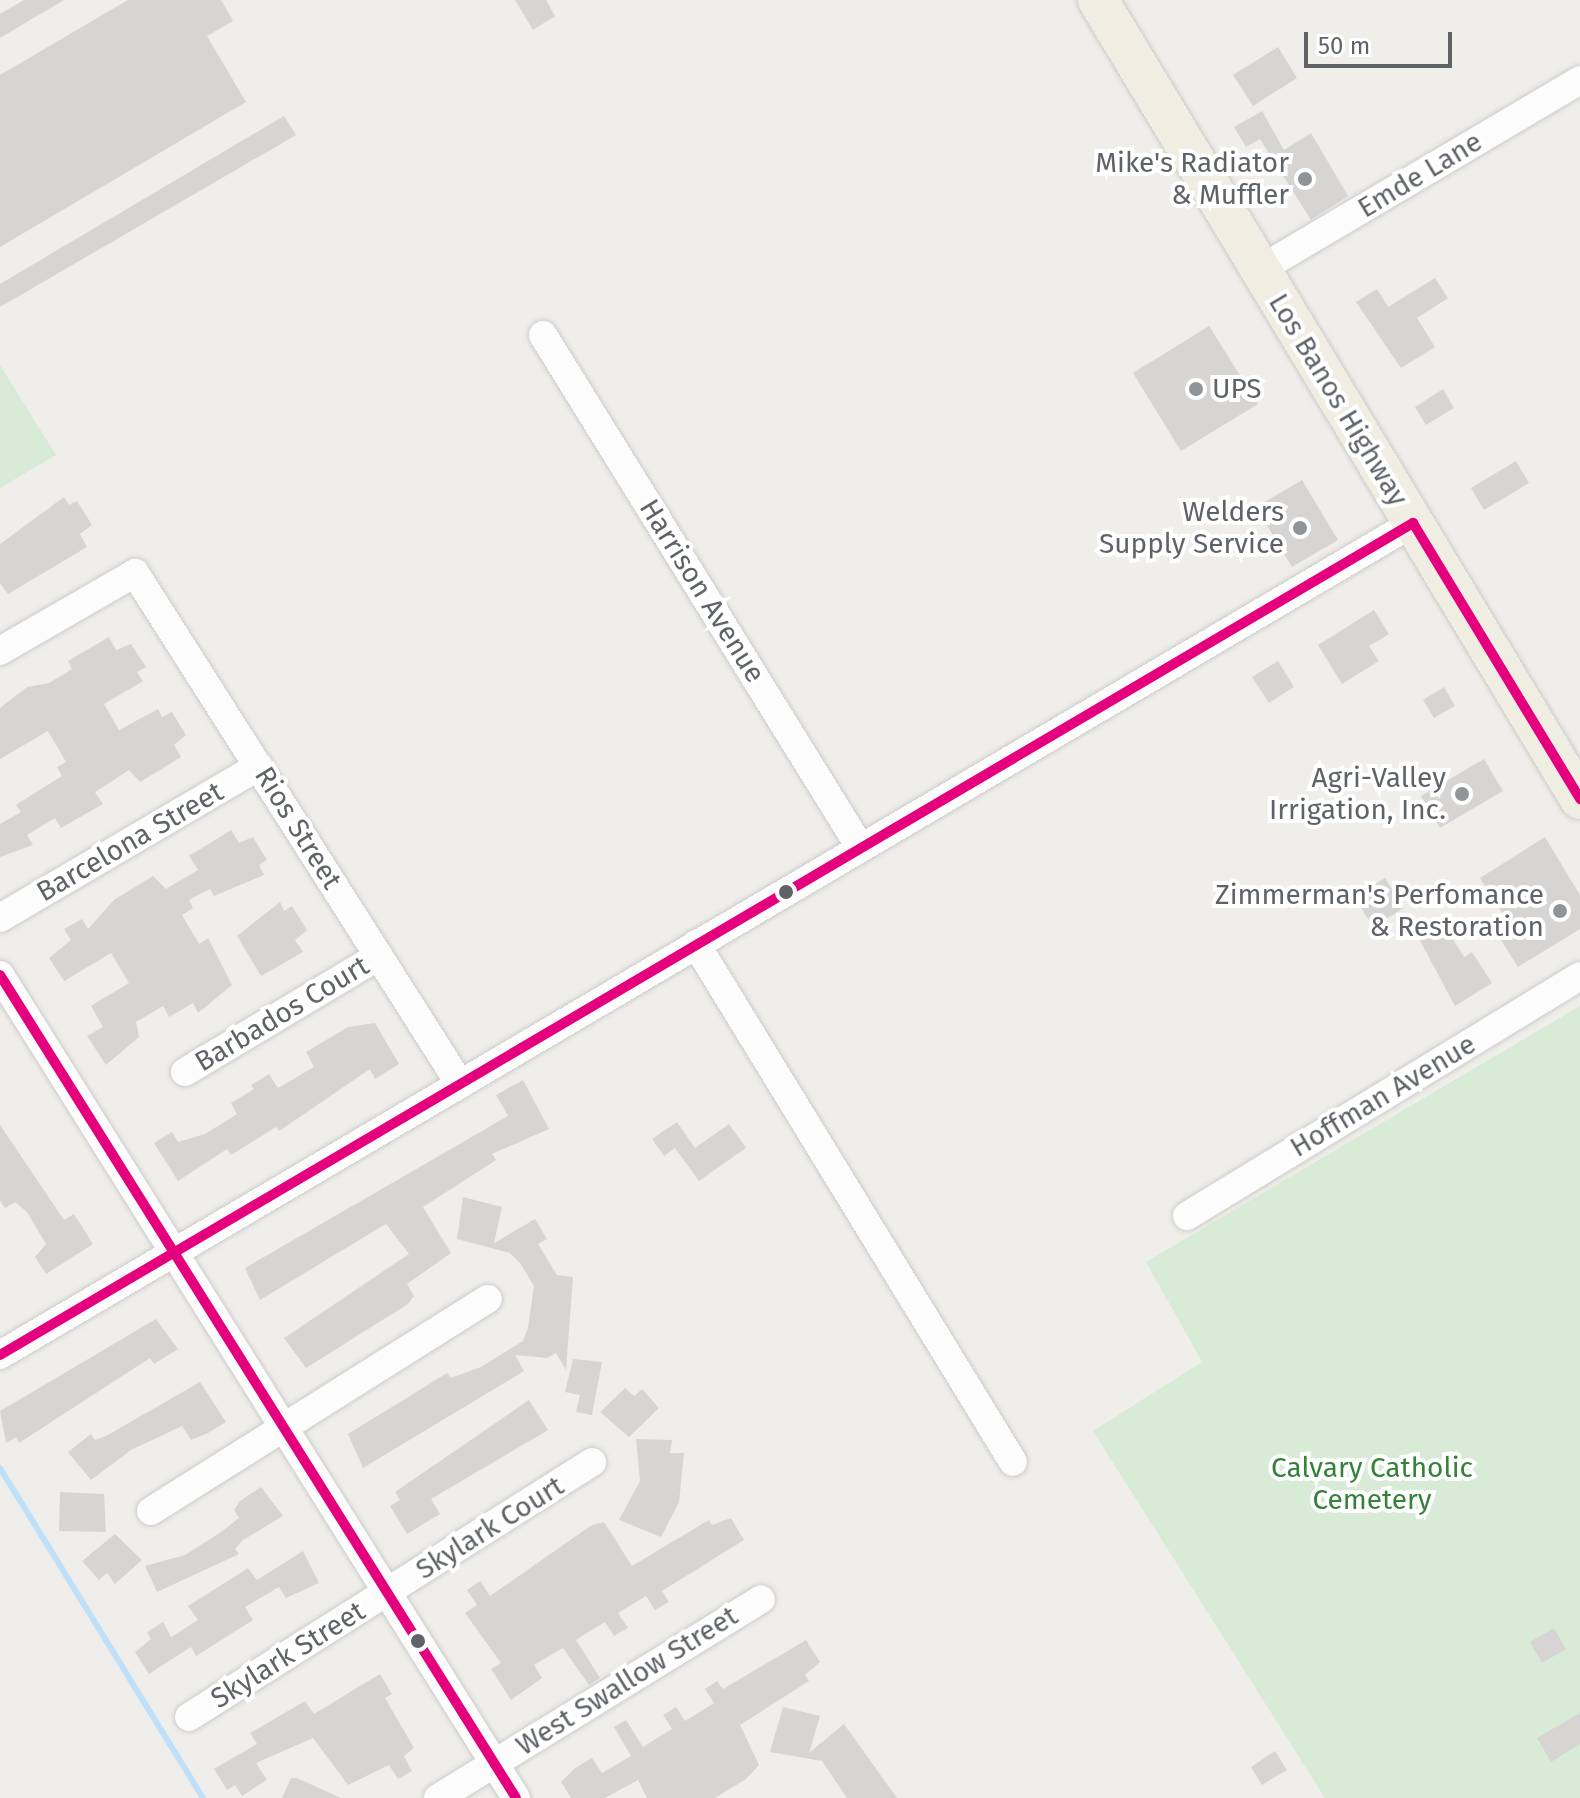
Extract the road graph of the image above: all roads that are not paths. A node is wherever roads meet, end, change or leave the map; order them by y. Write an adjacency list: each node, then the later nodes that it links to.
1 (1098, 0): 3 (highway, Los Banos Highway)
2 (1580, 80): 3 (street, Emde Lane)
3 (1259, 270): 5 (highway, Los Banos Highway)
4 (543, 335): 9 (street, Harrison Avenue)
5 (1413, 523): 8 (highway, Los Banos Highway); 9 (street)
6 (0, 651): 7 (street, Rios Street)
7 (259, 766): 10 (street, Barcelona Street); 12 (street, Rios Street)
8 (1580, 799)
9 (860, 847): 11 (street)
10 (0, 918)
11 (696, 944): 16 (street); 23 (street)
12 (379, 956): 15 (street, Barbados Court); 16 (street, Rios Street)
13 (0, 975): 18 (street)
14 (1580, 976): 17 (street, Hoffman Avenue)
15 (185, 1072)
16 (460, 1084): 18 (street)
17 (1187, 1216)
18 (173, 1254): 20 (street); 21 (street)
19 (488, 1299): 21 (street)
20 (0, 1355)
21 (283, 1428): 24 (street); 25 (street)
22 (592, 1462): 25 (street, Skylark Court)
23 (1013, 1462)
24 (151, 1511)
25 (387, 1593): 27 (street, Skylark Street); 28 (street)
26 (761, 1599): 28 (street, West Swallow Street)
27 (189, 1717)
28 (494, 1763): 29 (street, West Swallow Street); 30 (street)
29 (438, 1798)
30 (516, 1798)

